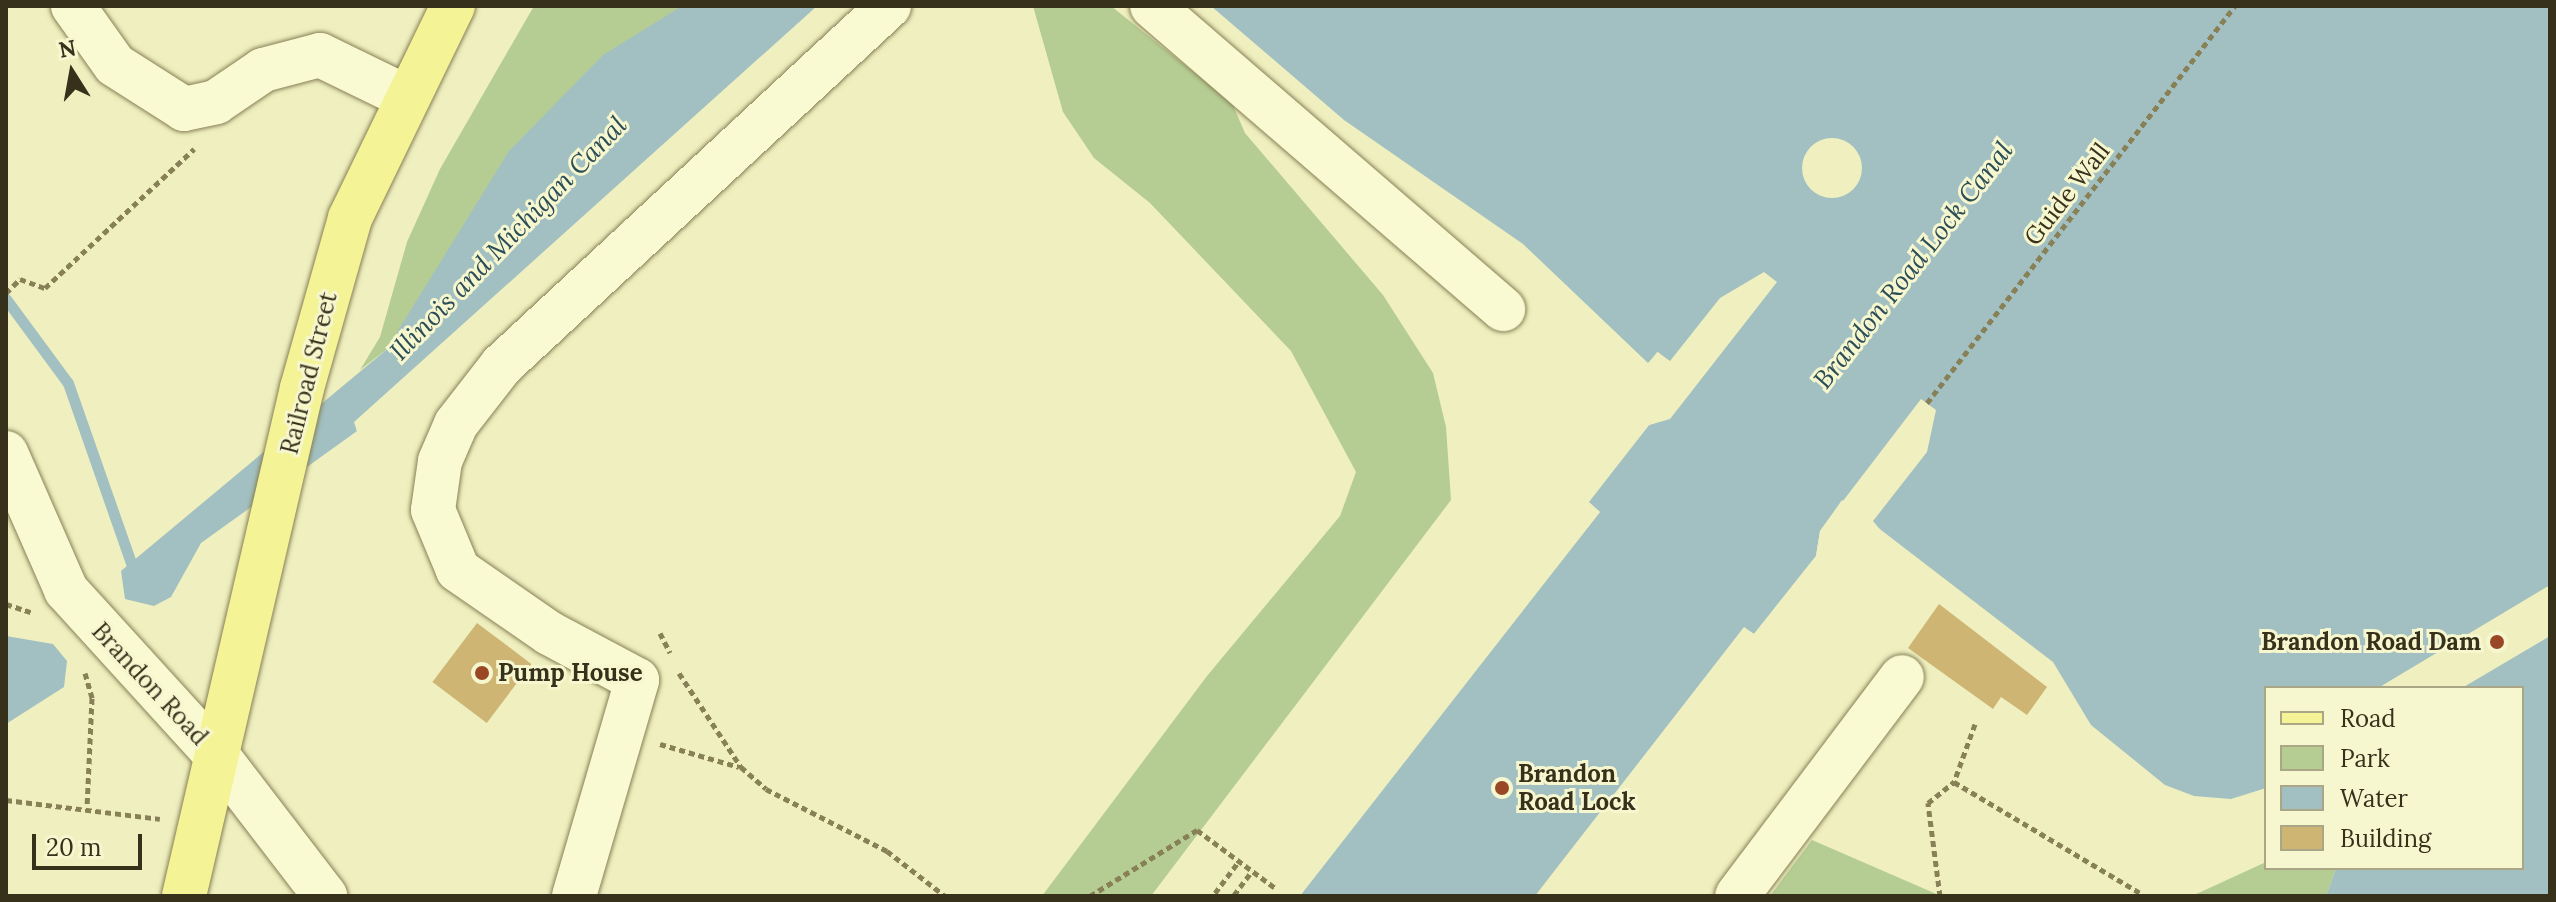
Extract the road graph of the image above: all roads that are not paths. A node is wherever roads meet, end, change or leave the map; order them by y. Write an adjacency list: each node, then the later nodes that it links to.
1 (73, 6): 5 (street)
2 (453, 6): 5 (main road, Railroad Street)
3 (889, 6): 12 (street)
4 (1152, 6): 6 (street)
5 (406, 97): 9 (main road, Railroad Street)
6 (1503, 309)
7 (6, 453): 9 (street, Brandon Road)
8 (1902, 677): 13 (street)
9 (220, 759): 10 (main road, Railroad Street); 11 (street, Brandon Road)
10 (184, 896)
11 (325, 896)
12 (574, 896)
13 (1737, 896)

